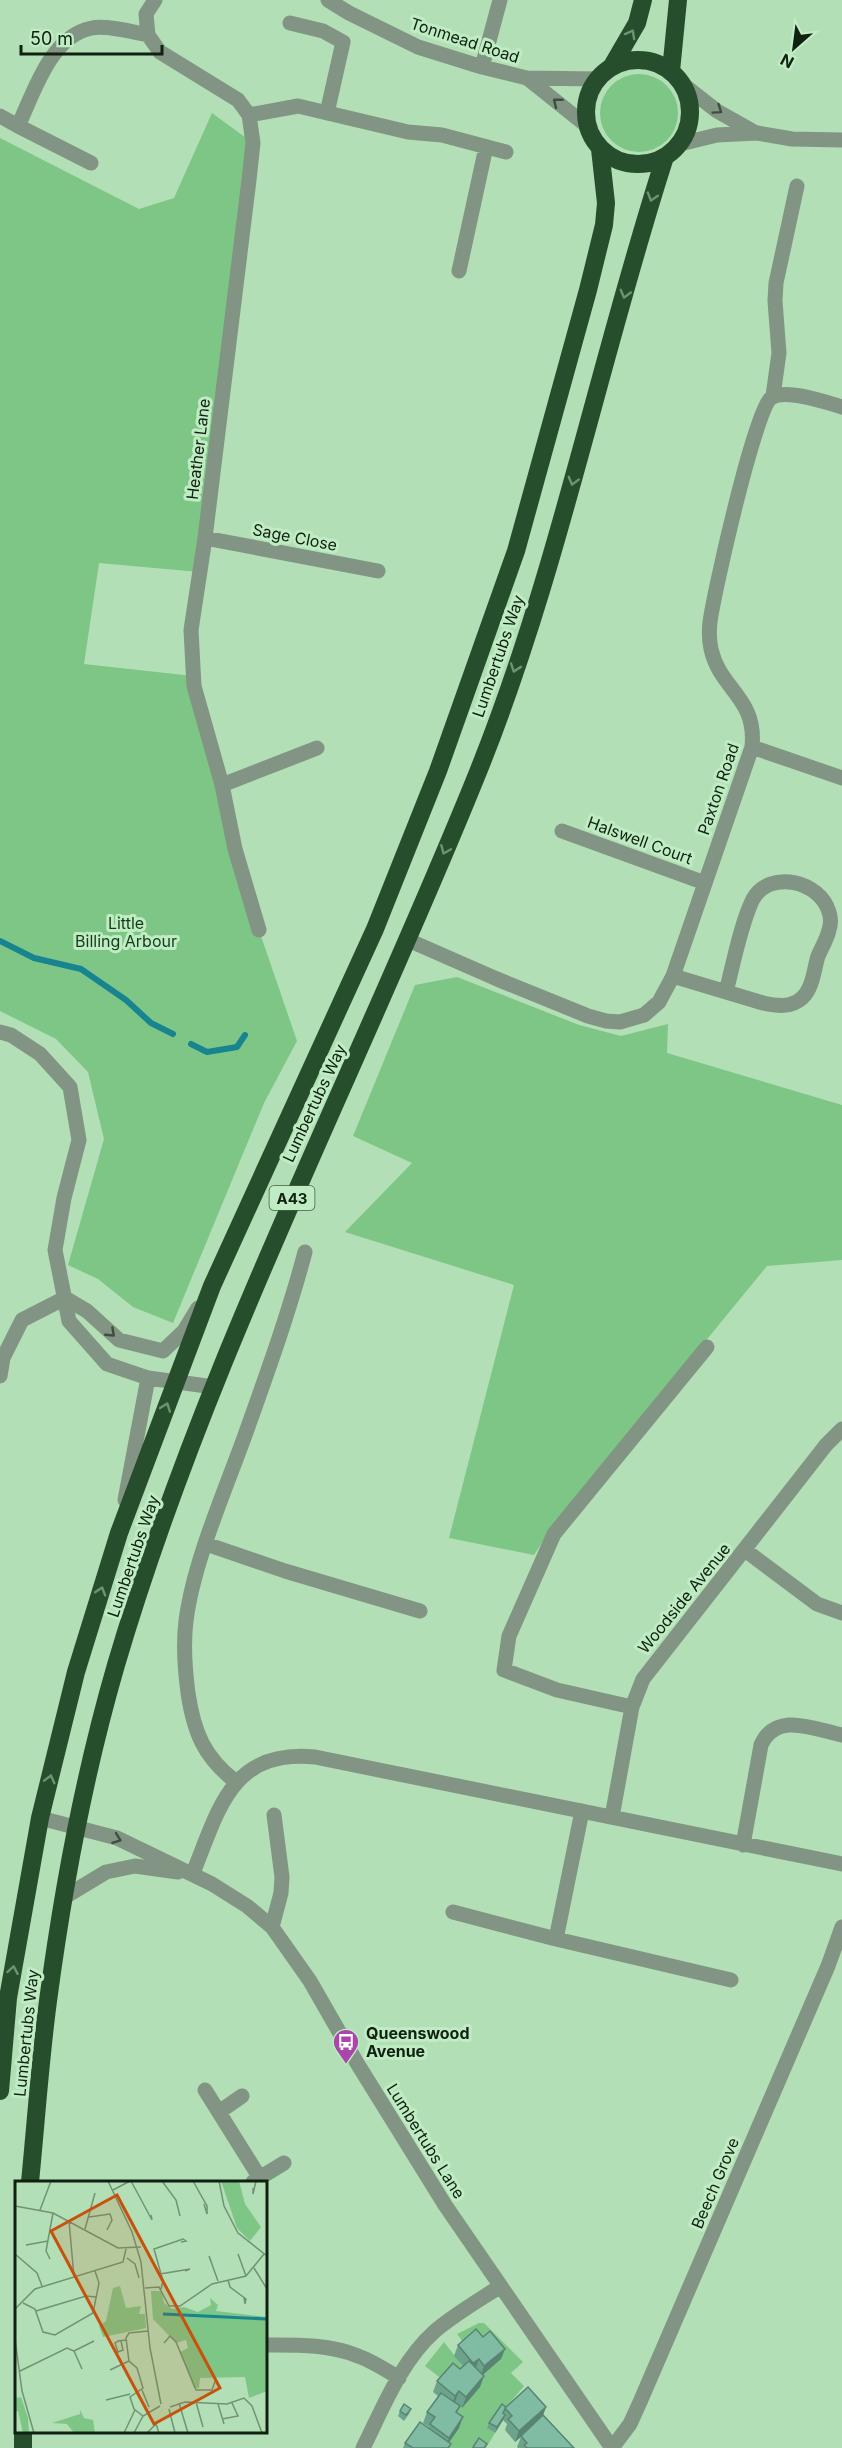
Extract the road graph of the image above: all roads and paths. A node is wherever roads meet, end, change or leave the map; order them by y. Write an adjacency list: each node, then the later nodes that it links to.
1 (155, 0): 7 (street)
2 (328, 0): 9 (street, Tonmead Road)
3 (500, 0): 9 (street)
4 (644, 0): 8 (highway, one-way to 4)
5 (678, 0): 10 (highway)
6 (290, 22): 13 (street)
7 (148, 35): 14 (street); 16 (street)
8 (612, 66): 10 (highway); 12 (highway)
9 (482, 67): 11 (street, Tonmead Road)
10 (676, 77): 18 (street, one-way to 18); 20 (highway)
11 (527, 78): 12 (street, Tonmead Road); 17 (street, Tonmead Road, one-way to 11)
12 (597, 79): 17 (highway)
13 (327, 112): 14 (street); 21 (street)
14 (249, 115): 30 (street, Heather Lane)
15 (0, 116): 16 (street)
16 (18, 126): 25 (street)
17 (587, 126): 22 (highway, A43)
18 (757, 133): 19 (street); 20 (street)
19 (842, 140)
20 (680, 144): 24 (highway)
21 (486, 147): 23 (street); 27 (street)
22 (600, 149): 24 (highway); 44 (highway, Lumbertubs Way / A43)
23 (506, 152)
24 (665, 157): 39 (highway, Lumbertubs Way / A43, one-way to 39)
25 (91, 163)
26 (797, 186): 28 (street)
27 (459, 271)
28 (773, 396): 29 (street); 32 (street, Paxton Road)
29 (842, 406)
30 (205, 538): 31 (street, Sage Close); 35 (street, Heather Lane)
31 (378, 571)
32 (752, 747): 34 (street); 37 (street, Paxton Road)
33 (317, 748): 35 (street)
34 (842, 778)
35 (222, 785): 38 (street, Heather Lane)
36 (562, 831): 37 (street, Halswell Court)
37 (705, 883): 40 (street, Paxton Road)
38 (259, 930)
39 (408, 940): 40 (street, Paxton Road); 50 (highway, Lumbertubs Way / A43)
40 (673, 976): 41 (street)
41 (726, 992): 41 (street)
42 (0, 1032): 45 (street)
43 (305, 1252): 53 (street)
44 (212, 1286): 45 (street, one-way to 44); 49 (highway, Lumbertubs Way / A43)
45 (65, 1298): 47 (street); 48 (street)
46 (707, 1347): 57 (street)
47 (0, 1377)
48 (148, 1378): 49 (street); 52 (street, Lumbertubs Way)
49 (175, 1383): 50 (street); 52 (highway, Lumbertubs Way / A43, one-way to 49)
50 (214, 1387): 64 (highway, Lumbertubs Way / A43)
51 (842, 1429): 54 (street, Woodside Avenue)
52 (119, 1533): 63 (highway, Lumbertubs Way / A43, one-way to 52)
53 (206, 1544): 55 (street); 59 (street)
54 (745, 1550): 56 (street); 57 (street, Woodside Avenue)
55 (420, 1611)
56 (842, 1613)
57 (632, 1707): 62 (street, Woodside Avenue)
58 (842, 1735): 65 (street)
59 (236, 1782): 60 (street); 67 (street)
60 (582, 1811): 62 (street); 72 (street)
61 (274, 1815): 70 (street)
62 (612, 1817): 65 (street)
63 (40, 1818): 64 (street, Lumbertubs Lane); 75 (highway, Lumbertubs Way / A43, one-way to 63)
64 (77, 1827): 67 (street, Lumbertubs Lane, one-way to 67); 68 (highway, Lumbertubs Way / A43)
65 (743, 1845): 66 (street)
66 (842, 1864)
67 (193, 1873): 68 (street); 70 (street, Lumbertubs Lane)
68 (63, 1898): 80 (highway, Lumbertubs Way / A43)
69 (453, 1912): 72 (street)
70 (272, 1926): 81 (street, Lumbertubs Lane)
71 (842, 1927): 85 (street, Beech Grove)
72 (556, 1939): 73 (street)
73 (731, 1980)
74 (205, 2090): 77 (street)
75 (0, 2091)
76 (242, 2096): 77 (street)
77 (219, 2112): 79 (street)
78 (284, 2163): 79 (street)
79 (256, 2180)
80 (30, 2181)
81 (500, 2287): 83 (street); 85 (street, Lumbertubs Lane)
82 (267, 2345): 83 (street)
83 (399, 2378): 84 (street)
84 (363, 2448)
85 (612, 2448)

